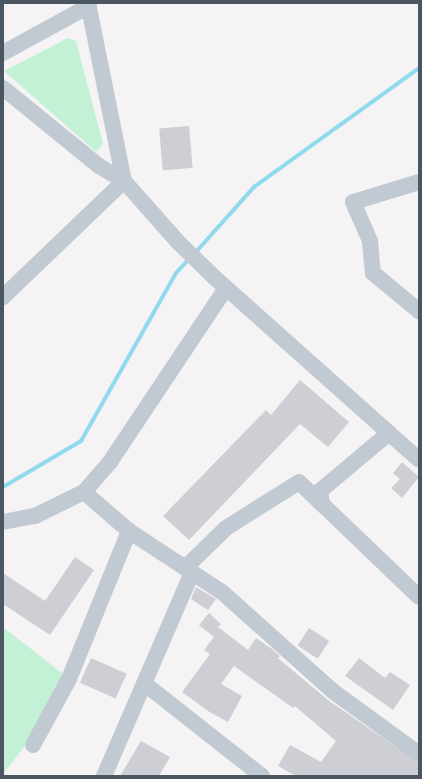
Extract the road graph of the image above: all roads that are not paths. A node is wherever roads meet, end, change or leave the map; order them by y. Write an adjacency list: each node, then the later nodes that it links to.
1 (89, 4): 2 (street); 4 (street)
2 (3, 53)
3 (3, 88): 4 (street)
4 (124, 181): 6 (street); 7 (street)
5 (419, 182): 8 (street)
6 (220, 283): 9 (street); 11 (street)
7 (3, 297)
8 (419, 311)
9 (389, 433): 10 (street); 12 (street)
10 (419, 460)
11 (84, 492): 13 (street); 14 (street)
12 (322, 504): 15 (street); 16 (street)
13 (3, 522)
14 (130, 531): 15 (street); 18 (street)
15 (188, 571): 17 (street); 19 (street)
16 (419, 597)
17 (145, 684): 20 (street); 21 (street)
18 (33, 745)
19 (419, 754)
20 (104, 776)
21 (262, 776)

